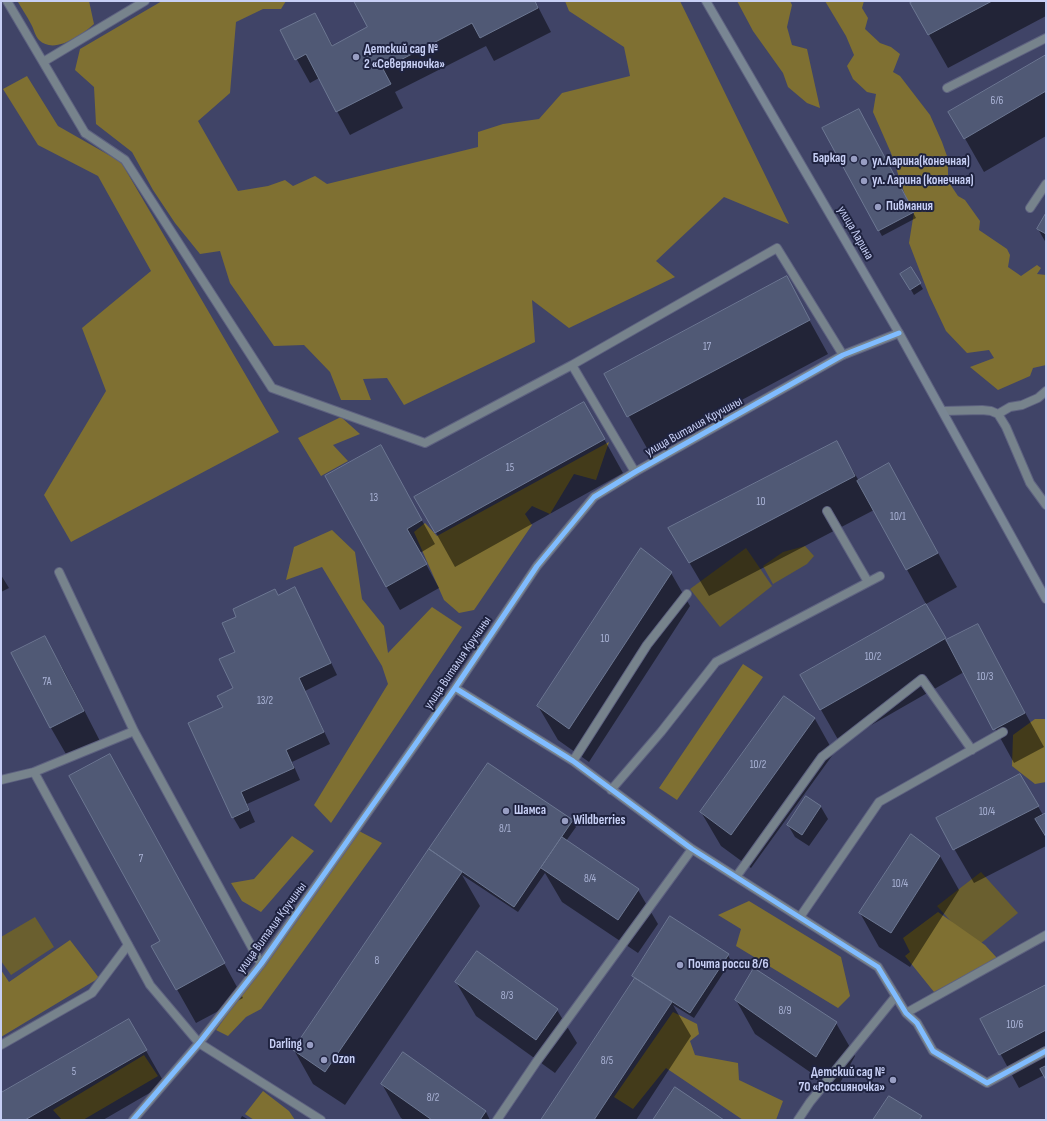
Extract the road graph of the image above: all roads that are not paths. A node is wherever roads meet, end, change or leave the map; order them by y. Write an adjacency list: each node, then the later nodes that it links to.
1 (7, 1): 5 (street)
2 (145, 1): 5 (street)
3 (706, 1): 9 (main road, улица Ларина)
4 (1046, 38): 6 (street)
5 (43, 62): 11 (street)
6 (947, 88)
7 (1046, 184): 8 (street)
8 (1030, 208)
9 (899, 333): 10 (street, улица Виталия Кручины); 13 (main road, улица Ларина)
10 (843, 355): 11 (street); 15 (street, улица Виталия Кручины)
11 (572, 365): 15 (street)
12 (1046, 391): 14 (street)
13 (943, 411): 14 (street); 22 (main road, улица Ларина)
14 (998, 414): 16 (street)
15 (635, 472): 23 (street, улица Виталия Кручины)
16 (1046, 505)
17 (827, 511): 20 (street)
18 (59, 572): 24 (street)
19 (880, 576): 20 (street)
20 (868, 582): 30 (street)
21 (687, 594): 27 (street)
22 (1046, 599)
23 (455, 688): 27 (street); 36 (street, улица Виталия Кручины)
24 (134, 731): 28 (street); 36 (street)
25 (1003, 732): 26 (street)
26 (972, 750): 32 (street); 33 (street)
27 (573, 761): 30 (street)
28 (34, 772): 29 (street); 35 (street)
29 (1, 780)
30 (611, 790): 31 (street)
31 (692, 849): 32 (street); 44 (street)
32 (736, 877): 33 (street)
33 (800, 918): 37 (street)
34 (1046, 935): 38 (street)
35 (128, 945): 39 (street); 40 (street)
36 (261, 964): 39 (street, улица Виталия Кручины)
37 (896, 996): 38 (street); 45 (street)
38 (906, 1013): 41 (street)
39 (199, 1043): 42 (street, улица Виталия Кручины); 43 (street)
40 (1, 1044)
41 (1046, 1051)
42 (133, 1120)
43 (321, 1120)
44 (497, 1120)
45 (798, 1120)

